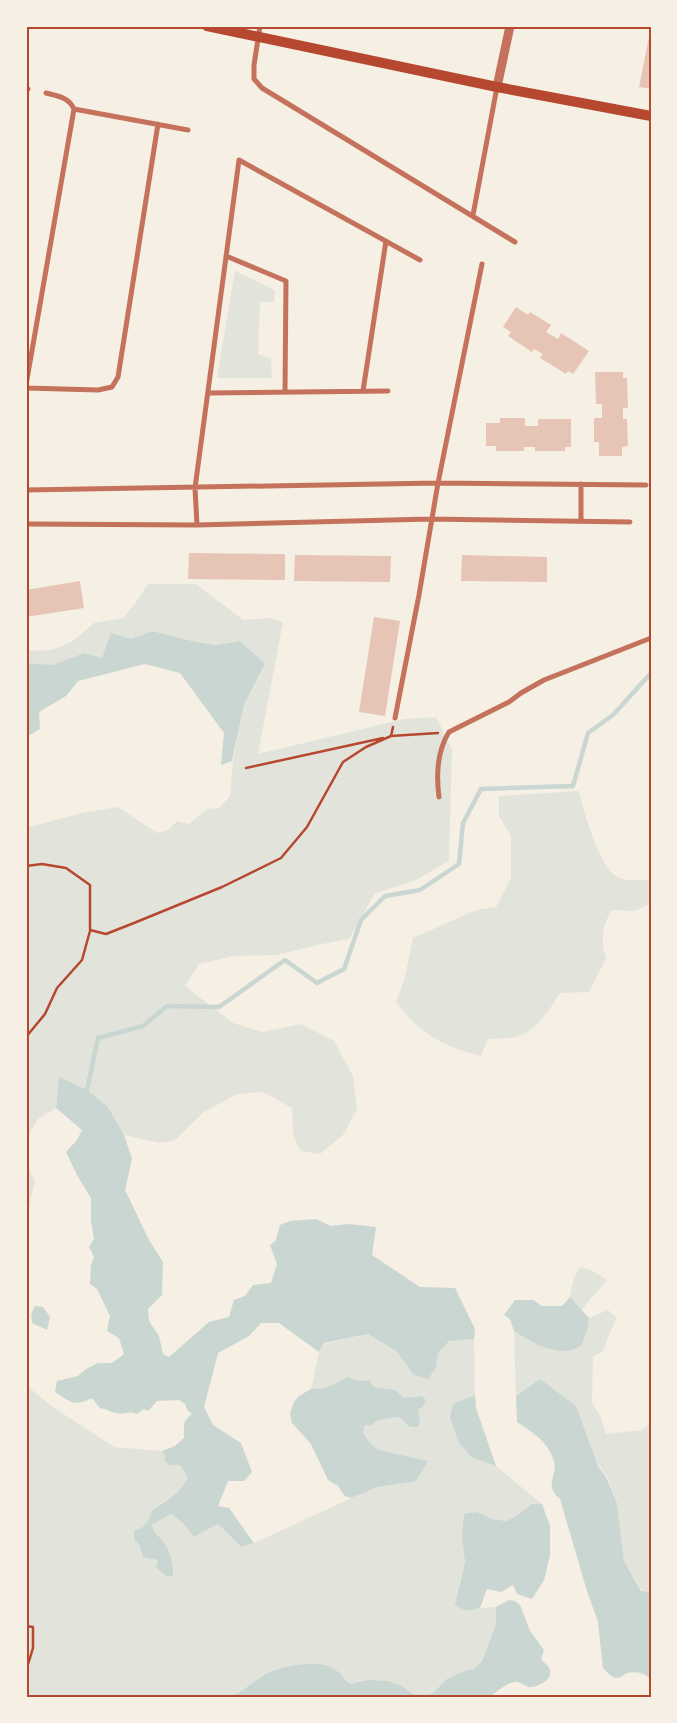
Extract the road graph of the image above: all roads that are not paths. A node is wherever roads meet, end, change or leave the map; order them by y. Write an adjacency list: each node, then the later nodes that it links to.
1 (207, 26): 3 (main road)
2 (510, 26): 4 (street)
3 (259, 31): 4 (main road); 10 (street)
4 (497, 87): 7 (main road); 10 (street)
5 (46, 93): 6 (street)
6 (74, 109): 8 (street); 16 (street)
7 (651, 116)
8 (158, 124): 9 (street); 16 (street)
9 (188, 130)
10 (472, 215): 12 (street)
11 (386, 241): 13 (street); 14 (street); 17 (street)
12 (515, 242)
13 (226, 256): 19 (street); 20 (street)
14 (420, 260)
15 (482, 264): 21 (street)
16 (26, 386)
17 (363, 391): 18 (street); 19 (street)
18 (388, 391)
19 (285, 392): 20 (street)
20 (208, 393): 24 (street)
21 (438, 483): 22 (street); 24 (street); 26 (street)
22 (581, 484): 23 (street); 27 (street)
23 (646, 485)
24 (195, 488): 25 (street); 30 (street)
25 (26, 490)
26 (431, 519): 27 (street); 30 (street); 32 (street)
27 (580, 521): 28 (street)
28 (630, 522)
29 (26, 524): 30 (street)
30 (197, 525)
31 (651, 638): 33 (street)
32 (395, 718)
33 (439, 797)

